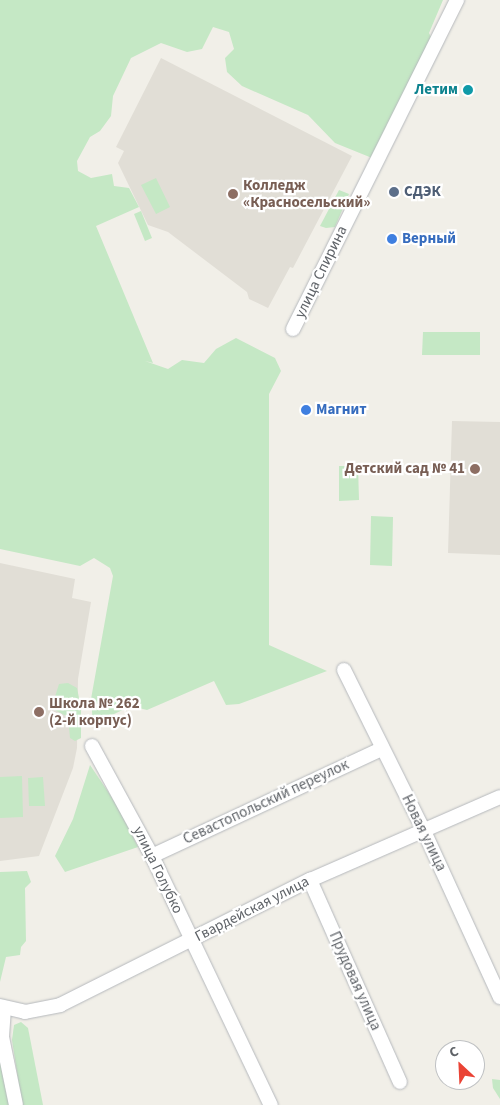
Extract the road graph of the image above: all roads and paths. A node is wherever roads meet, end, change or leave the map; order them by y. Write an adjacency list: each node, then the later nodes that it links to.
1 (457, 0): 2 (street, улица Спирина)
2 (293, 329)
3 (344, 670): 5 (street, Новая улица)
4 (92, 746): 8 (street, улица Голубко)
5 (381, 749): 7 (street, Новая улица); 8 (street, Севастопольский переулок)
6 (500, 797): 7 (street, Гвардейская улица)
7 (423, 829): 9 (street, Гвардейская улица); 11 (street, Новая улица)
8 (152, 856): 10 (street, улица Голубко)
9 (310, 880): 10 (street, Гвардейская улица); 13 (street, Прудовая улица)
10 (192, 940): 12 (street, Гвардейская улица); 15 (street, улица Голубко)
11 (500, 997)
12 (2, 1007): 14 (street)
13 (400, 1082)
14 (16, 1105)
15 (271, 1105)

